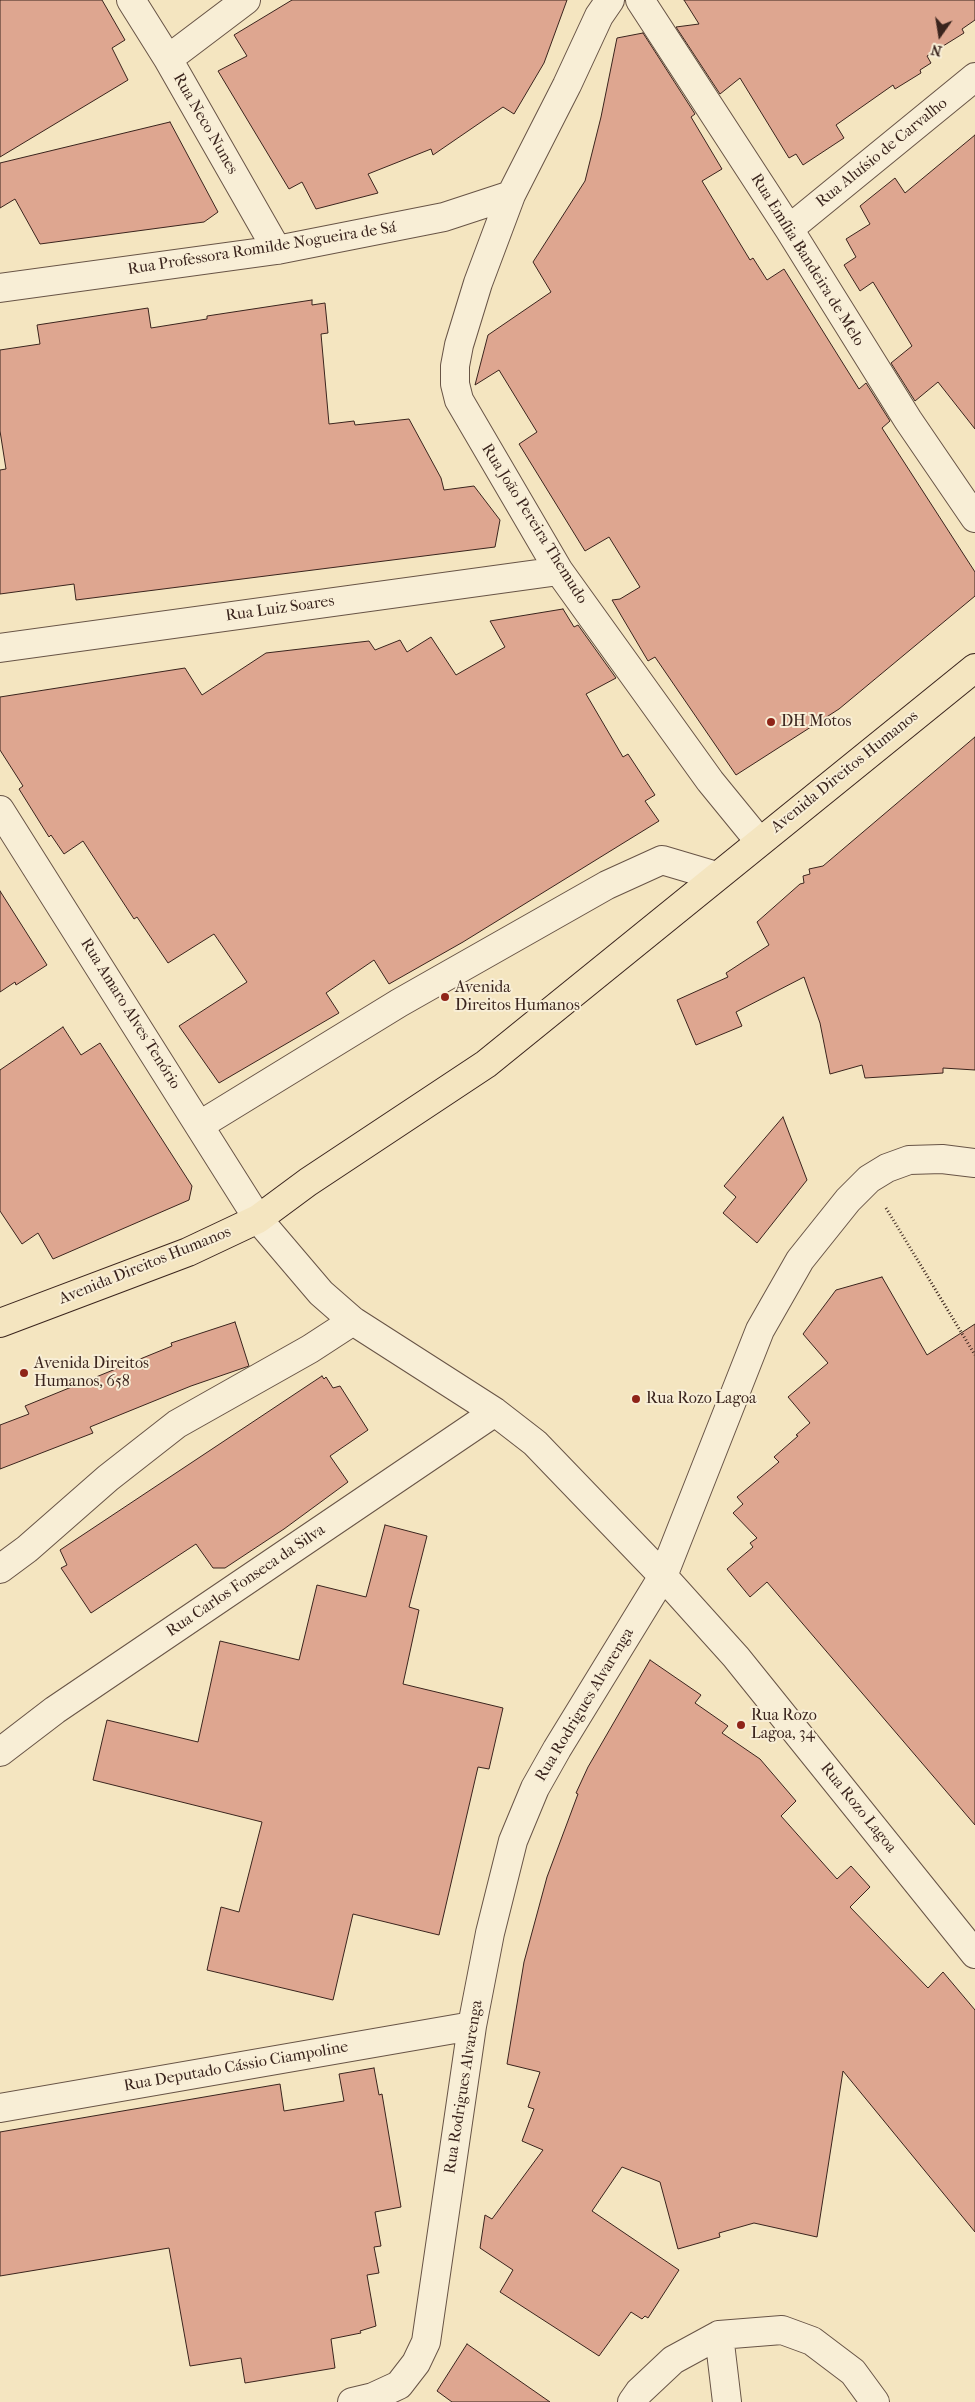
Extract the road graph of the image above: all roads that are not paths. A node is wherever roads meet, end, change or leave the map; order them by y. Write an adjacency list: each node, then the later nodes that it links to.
1 (131, 0): 5 (street, Rua Neco Nunes)
2 (246, 0): 5 (street)
3 (610, 0): 7 (street)
4 (640, 0): 8 (street, Rua Emília Bandeira de Melo)
5 (168, 59): 9 (street, Rua Neco Nunes)
6 (975, 76): 8 (street, Rua Aluísio de Carvalho)
7 (511, 195): 9 (street, Rua Professora Romilde Nogueira de Sá); 12 (street, Rua João Pereira Themudo)
8 (789, 229): 11 (street, Rua Emília Bandeira de Melo)
9 (276, 250): 10 (street, Rua Professora Romilde Nogueira de Sá)
10 (0, 288)
11 (975, 518)
12 (559, 571): 13 (street, Rua Luiz Soares); 16 (street, Rua João Pereira Themudo)
13 (0, 648)
14 (975, 668): 16 (main road, Avenida Direitos Humanos)
15 (0, 810): 18 (street, Rua Amaro Alves Tenório)
16 (759, 841): 17 (main road, Avenida Direitos Humanos)
17 (716, 876): 18 (street); 20 (main road, Avenida Direitos Humanos)
18 (200, 1125): 20 (street, Rua Amaro Alves Tenório)
19 (975, 1163): 25 (street, Rua Rodrigues Alvarenga)
20 (258, 1219): 21 (street, Rua Rozo Lagoa); 22 (main road, Avenida Direitos Humanos)
21 (353, 1321): 23 (street, Rua Rozo Lagoa); 24 (street)
22 (0, 1323)
23 (495, 1412): 25 (street, Rua Rozo Lagoa); 26 (street, Rua Carlos Fonseca da Silva)
24 (0, 1570)
25 (663, 1576): 27 (street, Rua Rozo Lagoa); 28 (street, Rua Rodrigues Alvarenga)
26 (0, 1752)
27 (975, 1954)
28 (472, 2026): 29 (street, Rua Deputado Cássio Ciampoline); 31 (street, Rua Rodrigues Alvarenga)
29 (0, 2108)
30 (719, 2335): 33 (street); 34 (street); 35 (street)
31 (398, 2393): 32 (street)
32 (352, 2402)
33 (632, 2402)
34 (727, 2402)
35 (874, 2402)

